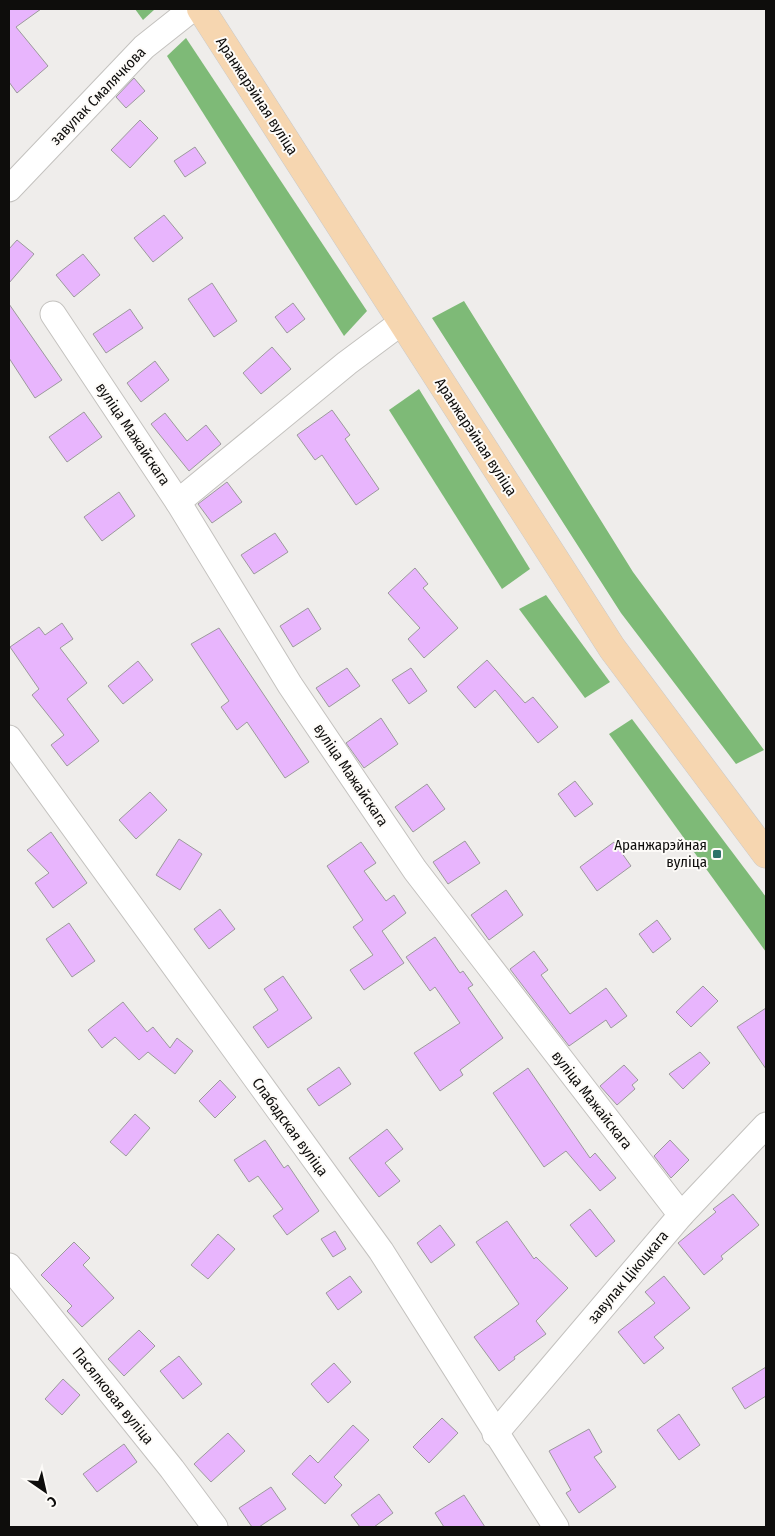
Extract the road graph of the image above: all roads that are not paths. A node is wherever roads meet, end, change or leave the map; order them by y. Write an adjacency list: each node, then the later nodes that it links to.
1 (192, 9): 3 (street, завулак Смалячкова)
2 (201, 9): 5 (main road, Аранжарэйная вуліца)
3 (9, 189)
4 (53, 314): 6 (street, вуліца Мажайскага)
5 (402, 322): 6 (street); 8 (main road, Аранжарэйная вуліца)
6 (178, 502): 10 (street, вуліца Мажайскага)
7 (9, 738): 12 (street, Слабадская вуліца)
8 (766, 854)
9 (766, 1125): 10 (street, завулак Цікоцкага)
10 (681, 1215): 12 (street, завулак Цікоцкага)
11 (9, 1266): 13 (street, Пасялковая вуліца)
12 (495, 1434): 14 (street, Слабадская вуліца)
13 (215, 1527)
14 (556, 1527)

